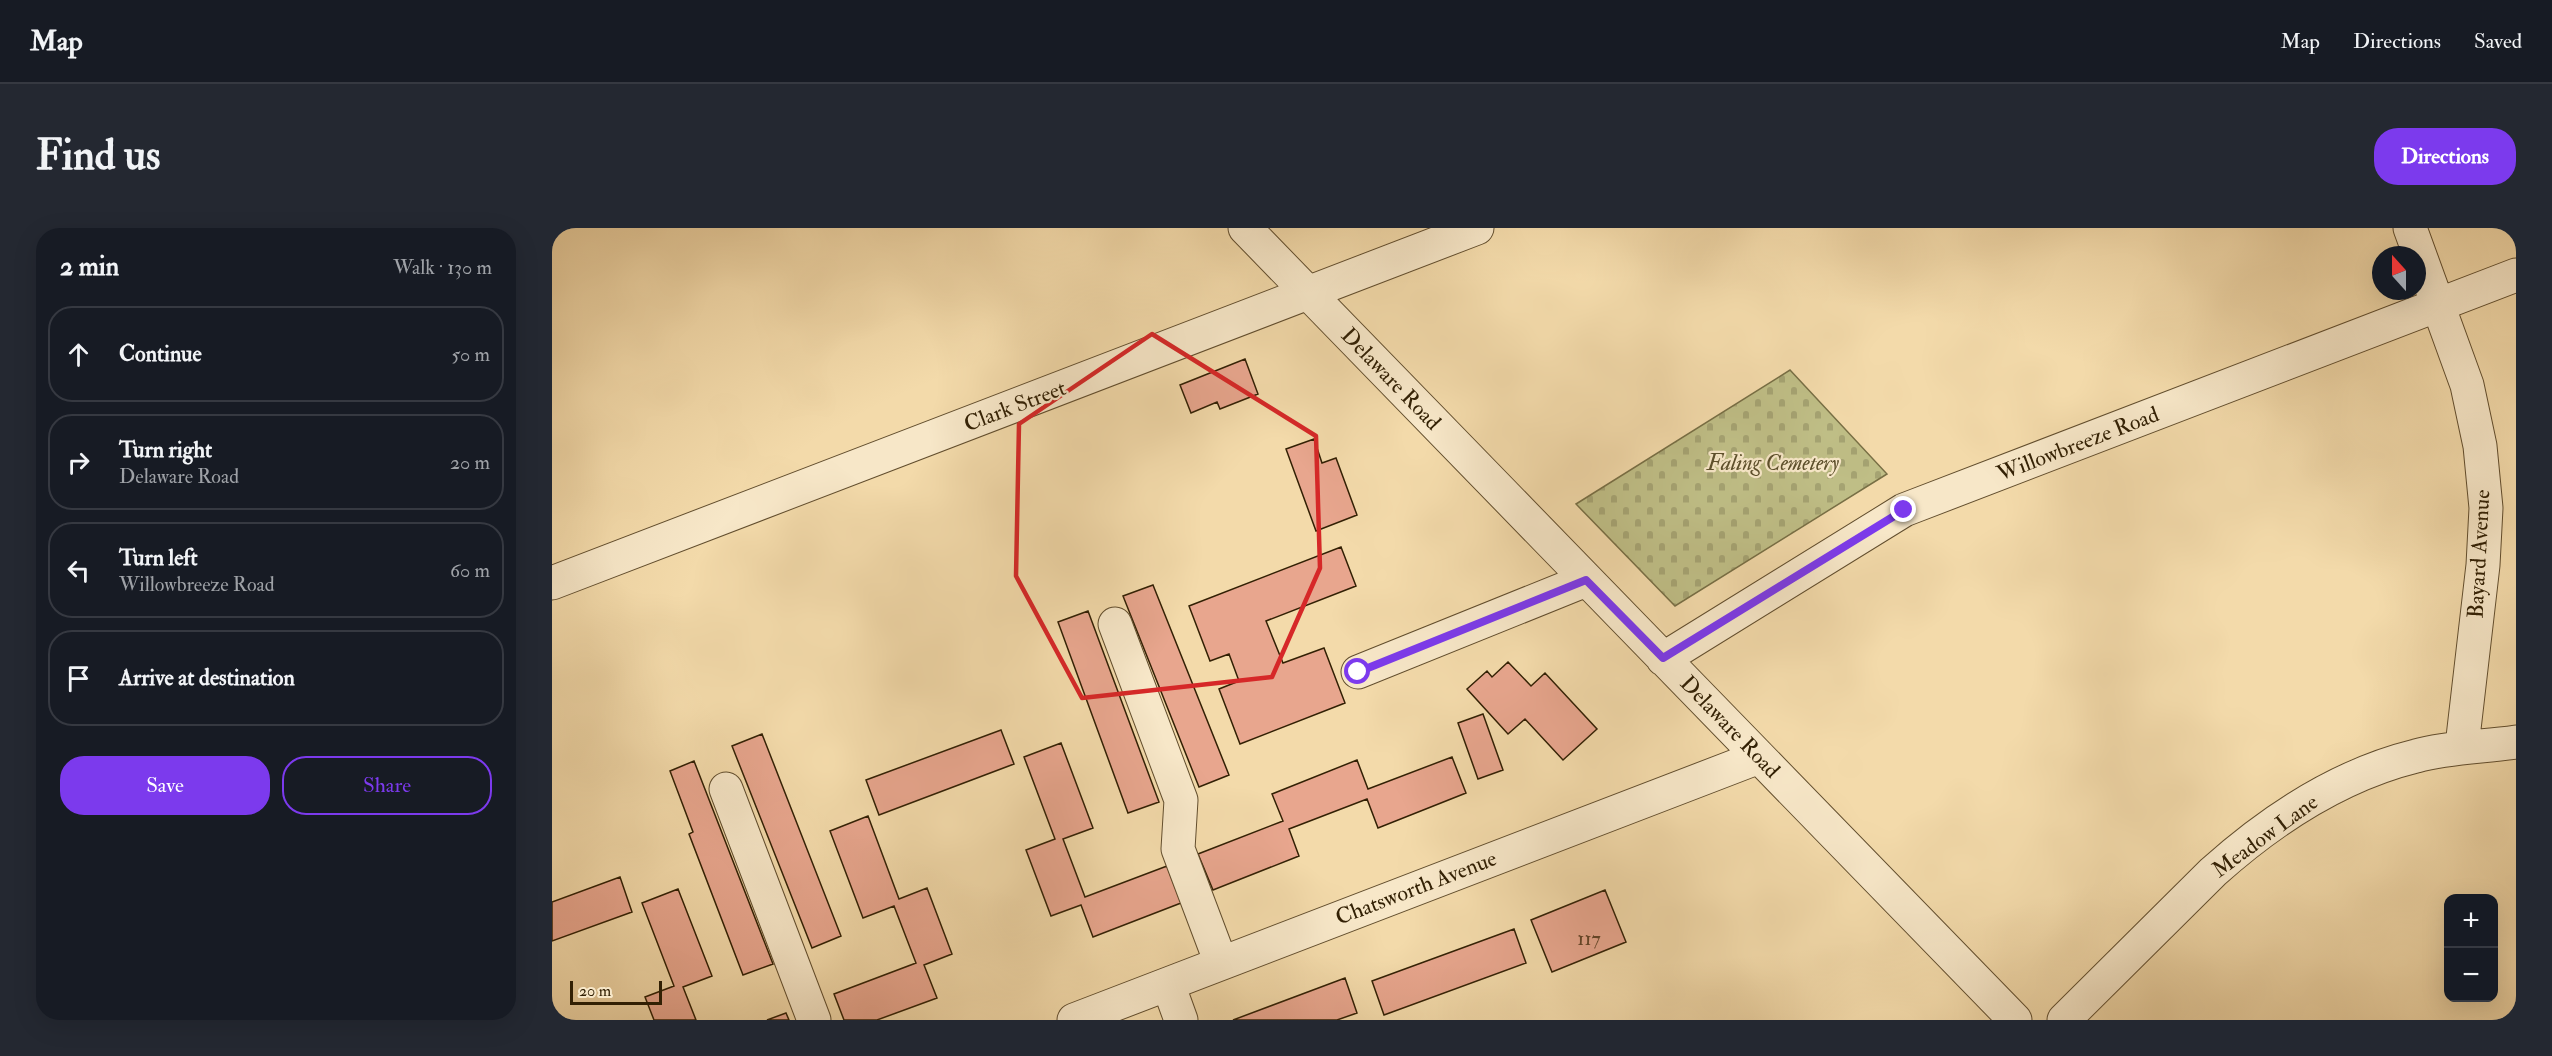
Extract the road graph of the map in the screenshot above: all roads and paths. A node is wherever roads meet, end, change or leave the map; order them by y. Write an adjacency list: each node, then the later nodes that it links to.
1 (1245, 228): 5 (street, Delaware Road)
2 (1477, 228): 5 (street, Clark Street)
3 (2410, 228): 6 (street, Bayard Avenue)
4 (2516, 276): 6 (street, Willowbreeze Road)
5 (1308, 293): 7 (street, Delaware Road); 8 (street, Clark Street)
6 (2438, 306): 10 (street, Willowbreeze Road); 13 (street, Bayard Avenue)
7 (1586, 580): 10 (street, Delaware Road); 11 (street)
8 (552, 583)
9 (1115, 624): 16 (street)
10 (1663, 658): 14 (street, Delaware Road)
11 (1358, 672)
12 (2516, 742): 13 (street, Meadow Lane)
13 (2462, 746): 22 (street, Meadow Lane)
14 (1759, 757): 16 (street, Chatsworth Avenue); 21 (street, Delaware Road)
15 (726, 789): 18 (street)
16 (1221, 963): 17 (street, Chatsworth Avenue)
17 (1168, 984): 19 (street, Chatsworth Avenue); 20 (street)
18 (814, 1020)
19 (1074, 1020)
20 (1181, 1020)
21 (2014, 1020)
22 (2064, 1020)

